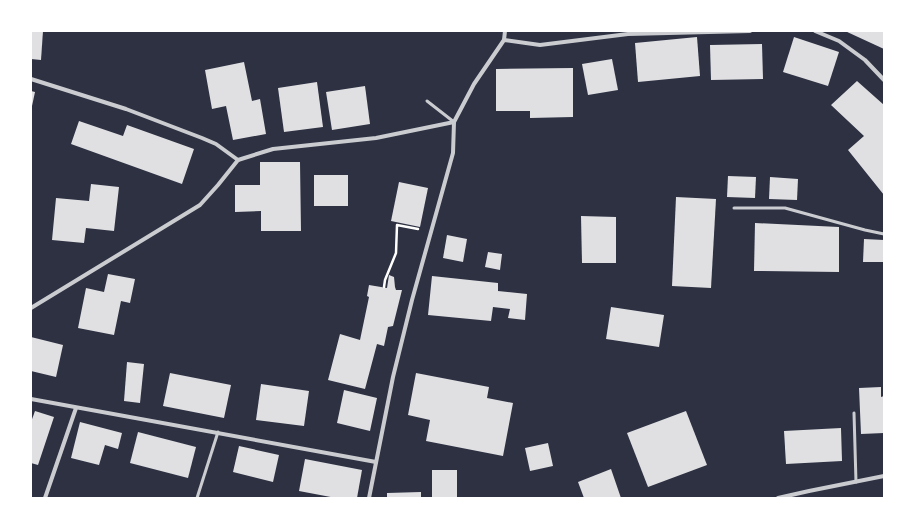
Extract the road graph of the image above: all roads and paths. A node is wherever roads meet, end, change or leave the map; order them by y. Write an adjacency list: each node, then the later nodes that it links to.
1 (505, 31): 4 (street)
2 (750, 31): 4 (street)
3 (815, 31): 6 (street)
4 (504, 40): 8 (street)
5 (31, 79): 9 (street)
6 (884, 80)
7 (427, 101): 8 (lane)
8 (454, 122): 9 (street); 19 (street)
9 (238, 160): 14 (street)
10 (734, 208): 12 (lane)
11 (420, 230): 13 (path)
12 (884, 234)
13 (384, 287)
14 (31, 308)
15 (31, 399): 16 (street)
16 (76, 408): 18 (street); 22 (street)
17 (854, 413): 21 (lane)
18 (218, 432): 19 (street); 23 (lane)
19 (376, 462): 24 (street)
20 (884, 476): 21 (street)
21 (856, 482): 25 (street)
22 (45, 498)
23 (197, 498)
24 (369, 498)
25 (778, 498)

